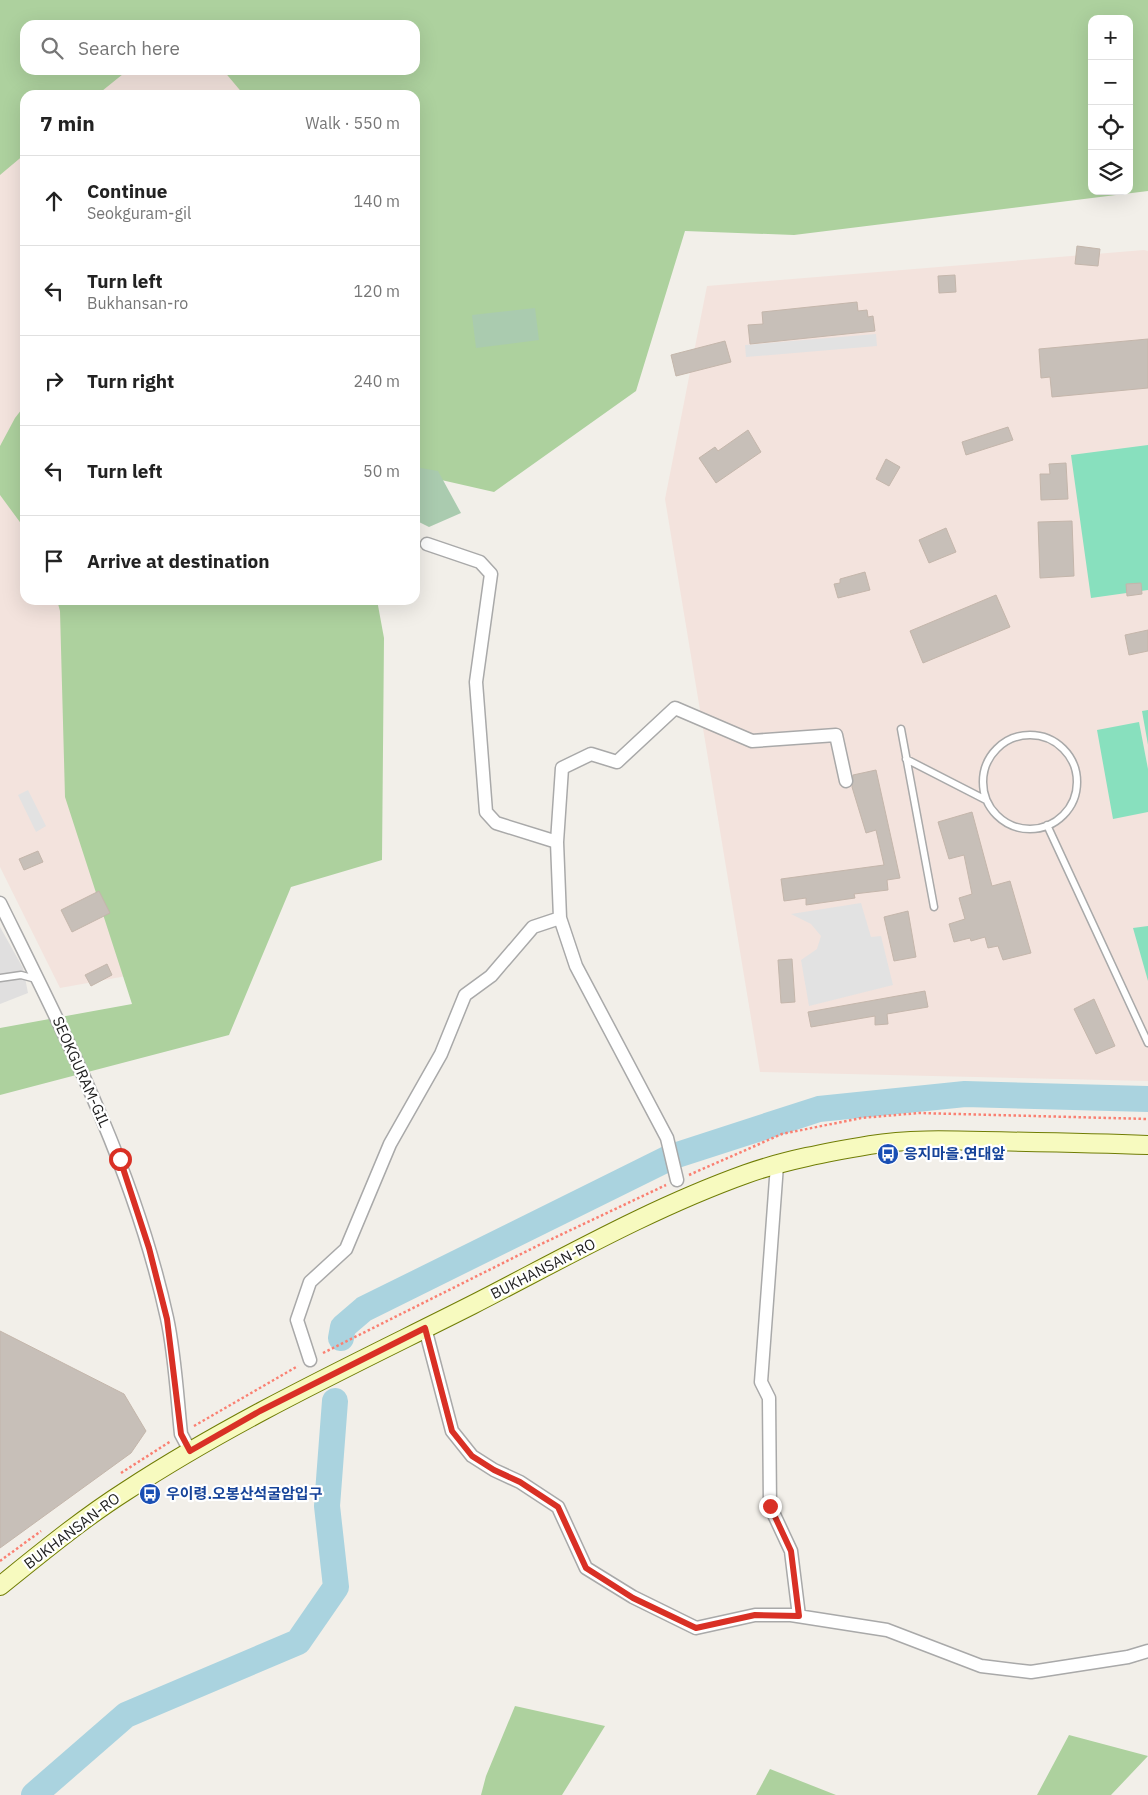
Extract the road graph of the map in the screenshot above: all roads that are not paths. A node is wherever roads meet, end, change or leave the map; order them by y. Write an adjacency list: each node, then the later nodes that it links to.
1 (427, 544): 7 (street)
2 (901, 729): 3 (lane)
3 (906, 760): 5 (lane); 9 (lane)
4 (846, 781): 7 (street)
5 (986, 800): 6 (lane); 6 (lane)
6 (1048, 825): 13 (lane)
7 (558, 842): 10 (street)
8 (0, 903): 12 (street, SEOKGURAM-GIL)
9 (934, 908)
10 (560, 918): 17 (street); 19 (street)
11 (0, 978): 12 (lane)
12 (38, 979): 20 (street, SEOKGURAM-GIL)
13 (1145, 1028): 14 (lane)
14 (1148, 1043)
15 (1148, 1145): 16 (street, BUKHANSAN-RO)
16 (777, 1166): 18 (street, BUKHANSAN-RO); 22 (street)
17 (676, 1180)
18 (425, 1328): 20 (street, BUKHANSAN-RO); 22 (street)
19 (310, 1360)
20 (190, 1451): 21 (street, BUKHANSAN-RO)
21 (0, 1586)
22 (799, 1616): 23 (street)
23 (1148, 1651)

